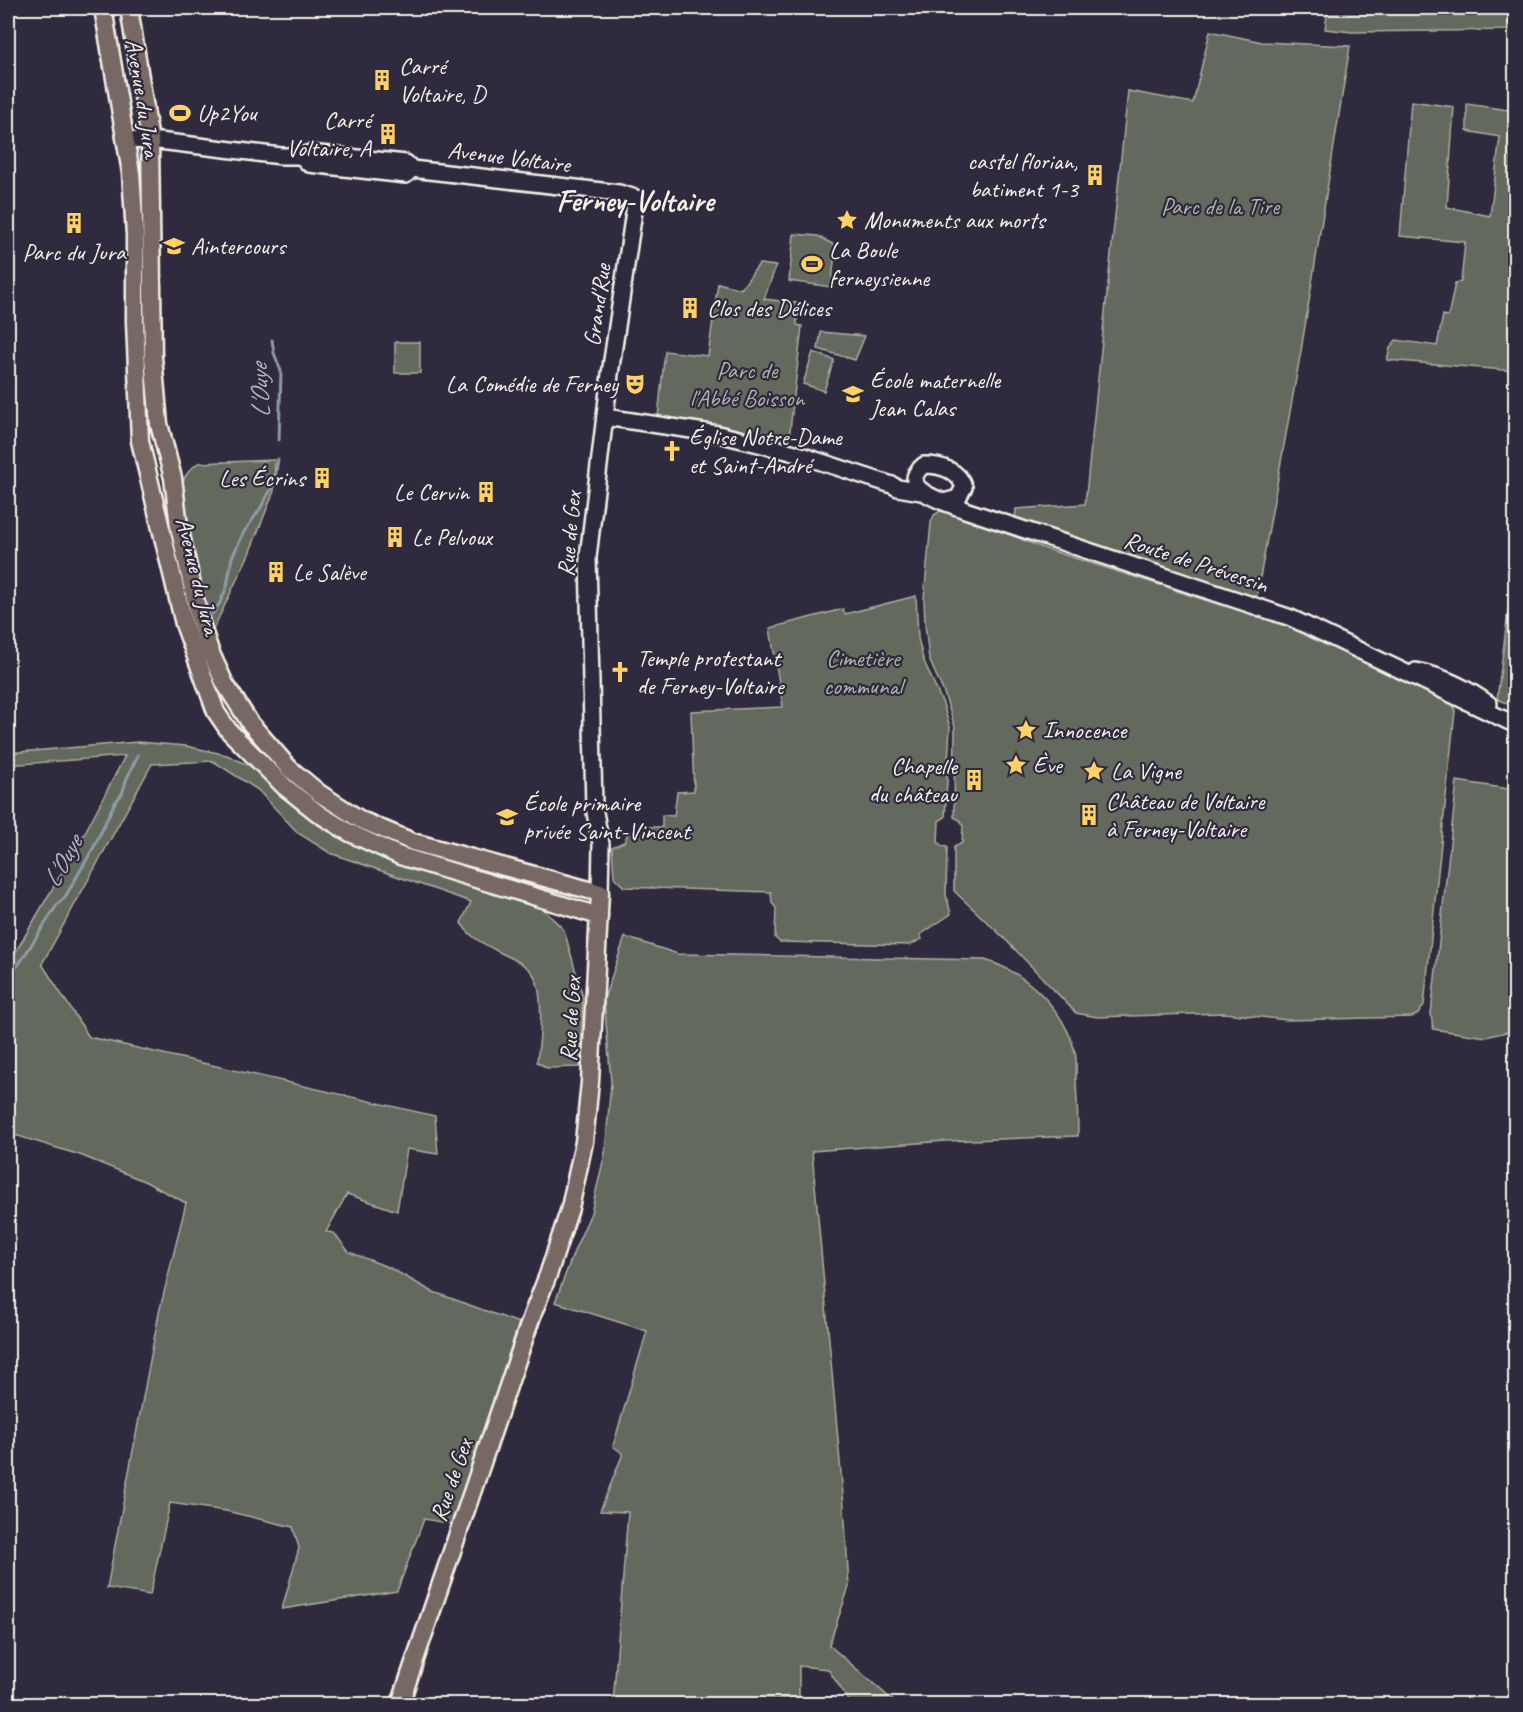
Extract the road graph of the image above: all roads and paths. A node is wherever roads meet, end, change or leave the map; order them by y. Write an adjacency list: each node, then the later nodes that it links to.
1 (103, 8): 3 (main road, Avenue du Jura)
2 (129, 8): 4 (main road, Avenue du Jura)
3 (125, 140): 4 (main road, Avenue Voltaire); 17 (main road, Avenue du Jura)
4 (150, 140): 5 (main road, Avenue Voltaire); 16 (main road, Avenue du Jura)
5 (636, 198): 6 (main road, Grand'Rue)
6 (605, 417): 8 (main road); 16 (main road, Rue de Gex)
7 (917, 473): 8 (main road); 9 (main road); 10 (main road)
8 (892, 484): 9 (main road)
9 (921, 492): 11 (main road)
10 (962, 492): 11 (main road); 12 (main road)
11 (944, 502): 12 (main road, Route de Prévessin)
12 (974, 512): 13 (main road, Route de Prévessin)
13 (1398, 668): 14 (main road, Route de Prévessin); 15 (main road, Route de Prévessin)
14 (1515, 719)
15 (1515, 725)
16 (600, 893): 17 (main road, Rue de Gex)
17 (599, 916): 18 (main road, Rue de Gex)
18 (400, 1704)

